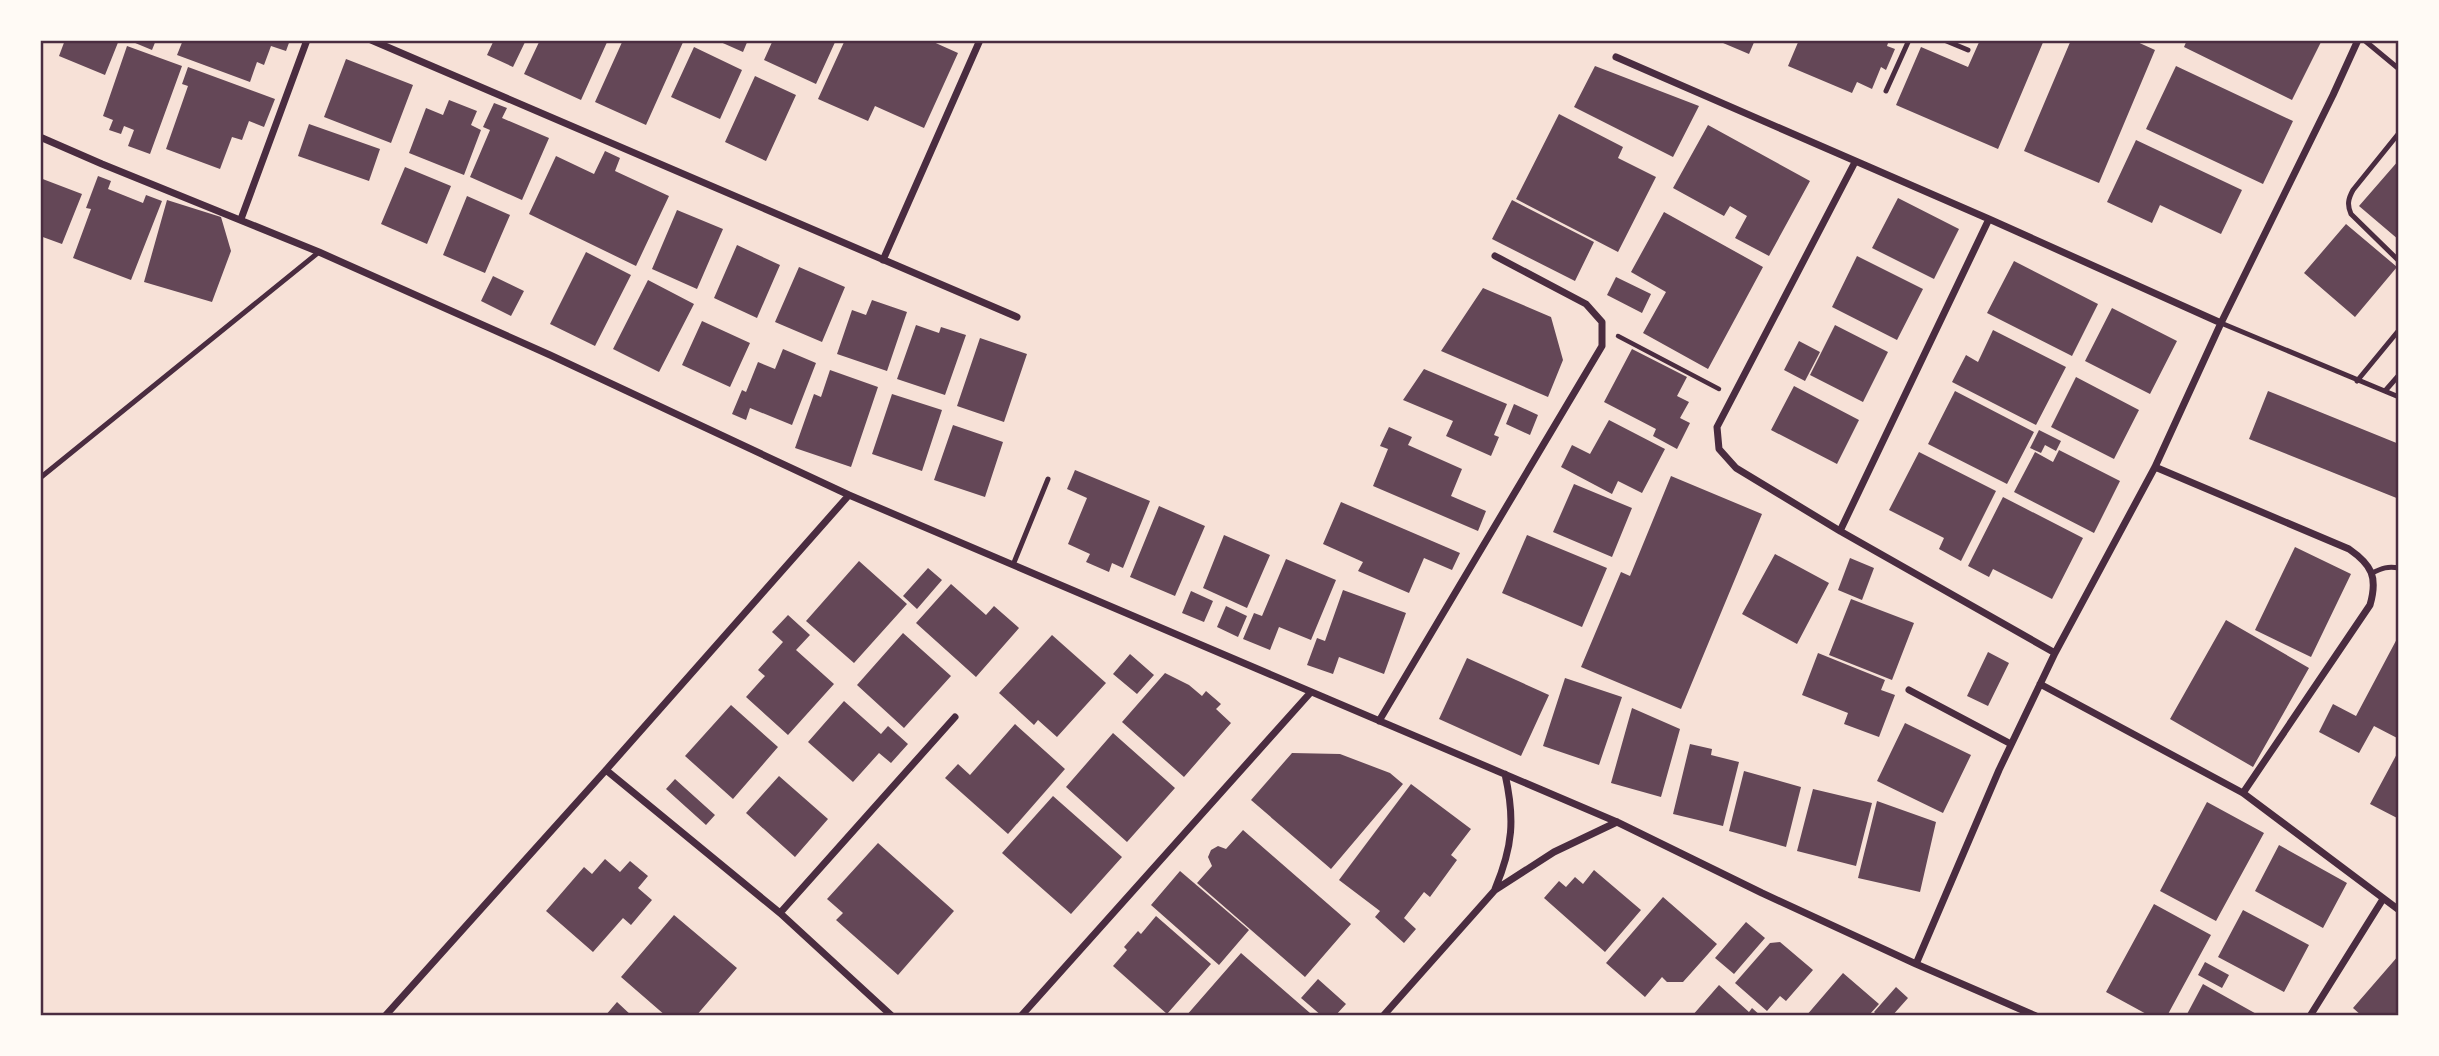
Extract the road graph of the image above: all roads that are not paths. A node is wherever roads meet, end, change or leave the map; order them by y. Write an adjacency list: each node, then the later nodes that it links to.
1 (307, 40): 15 (street)
2 (371, 40): 19 (street)
3 (980, 40): 19 (street)
4 (1909, 40): 11 (lane)
5 (1944, 40): 8 (lane)
6 (2358, 40): 22 (street)
7 (2364, 40): 10 (lane)
8 (1968, 50)
9 (1616, 57): 14 (street)
10 (2399, 69)
11 (1886, 91)
12 (40, 137): 15 (street)
13 (2398, 137): 20 (lane)
14 (1855, 162): 16 (street); 32 (street)
15 (241, 219): 17 (street)
16 (1989, 219): 22 (street); 32 (street)
17 (319, 252): 29 (lane); 31 (street)
18 (1495, 256): 41 (street)
19 (883, 260): 21 (street)
20 (2399, 261)
21 (1017, 317)
22 (2221, 323): 25 (lane); 28 (street)
23 (2399, 330): 25 (lane)
24 (2399, 375): 26 (lane)
25 (2357, 381): 26 (lane)
26 (2385, 391): 27 (lane)
27 (2399, 397)
28 (2155, 467): 35 (street); 36 (street)
29 (40, 478)
30 (1048, 479): 33 (lane)
31 (849, 495): 33 (street); 43 (street)
32 (1840, 531): 36 (street)
33 (1013, 565): 39 (street)
34 (2399, 568): 35 (lane)
35 (2372, 573): 45 (street)
36 (2056, 653): 37 (street)
37 (2040, 684): 42 (street); 45 (street)
38 (1909, 690): 42 (street)
39 (1311, 692): 41 (street); 54 (street)
40 (956, 717): 50 (street)
41 (1379, 721): 44 (street)
42 (2011, 744): 51 (street)
43 (606, 770): 50 (street); 52 (street)
44 (1505, 774): 46 (street); 47 (street)
45 (2244, 793): 48 (street)
46 (1617, 822): 47 (street); 51 (street)
47 (1494, 890): 55 (street)
48 (2383, 899): 49 (street); 57 (street)
49 (2399, 910)
50 (780, 913): 53 (street)
51 (1916, 964): 56 (street)
52 (385, 1016)
53 (892, 1016)
54 (1021, 1016)
55 (1383, 1016)
56 (2036, 1016)
57 (2310, 1016)

